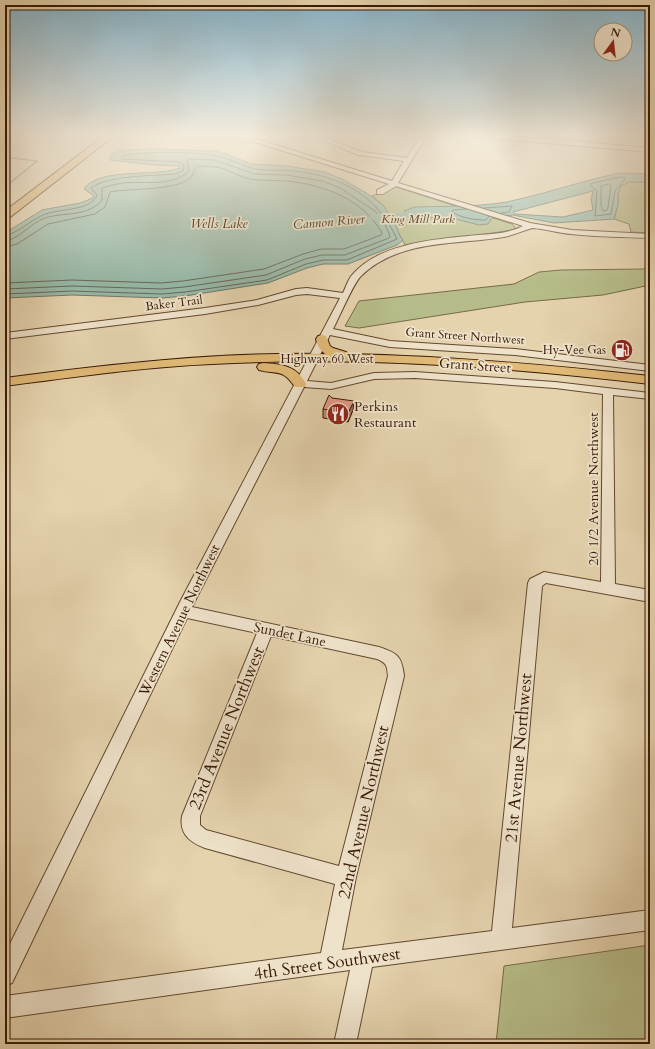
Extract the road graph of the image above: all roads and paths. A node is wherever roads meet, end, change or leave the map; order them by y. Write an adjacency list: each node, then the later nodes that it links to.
1 (47, 184): 5 (highway)
2 (390, 184): 3 (street)
3 (393, 185): 4 (street); 6 (street)
4 (380, 192)
5 (5, 216)
6 (529, 226): 7 (street); 8 (street, Western Avenue Northwest)
7 (650, 236)
8 (344, 296): 9 (street, Western Avenue Northwest); 10 (street, Baker Trail)
9 (324, 335): 11 (main road); 12 (street, Western Avenue Northwest); 14 (street, Grant Street Northwest)
10 (5, 336)
11 (373, 359): 12 (main road, Highway 60 West); 15 (main road, Highway 60 West)
12 (311, 362): 13 (main road, Highway 60 West); 16 (main road, Highway 60 West); 17 (street, Western Avenue Northwest); 18 (main road, Highway 60 West)
13 (257, 366): 17 (main road); 19 (main road, Highway 60 West)
14 (650, 368)
15 (650, 380)
16 (5, 382)
17 (300, 384): 20 (street, Grant Street); 24 (street, Western Avenue Northwest)
18 (650, 388)
19 (5, 389)
20 (608, 390): 21 (street, Grant Street); 22 (street, 20 1/2 Avenue Northwest)
21 (650, 396)
22 (608, 588): 23 (street); 29 (street, 21st Avenue Northwest)
23 (650, 596)
24 (184, 611): 25 (street, Sundet Lane); 32 (street, Western Avenue Northwest)
25 (266, 629): 26 (street, Sundet Lane); 27 (street, 23rd Avenue Northwest)
26 (395, 664): 27 (street, 22nd Avenue Northwest)
27 (346, 877): 31 (street, 22nd Avenue Northwest)
28 (650, 920): 29 (street, 4th Street Southwest)
29 (502, 939): 30 (street, 4th Street Southwest)
30 (363, 958): 31 (street, 4th Street Southwest); 34 (street)
31 (330, 962): 33 (street, 4th Street Southwest)
32 (5, 976)
33 (5, 1007)
34 (345, 1044)

